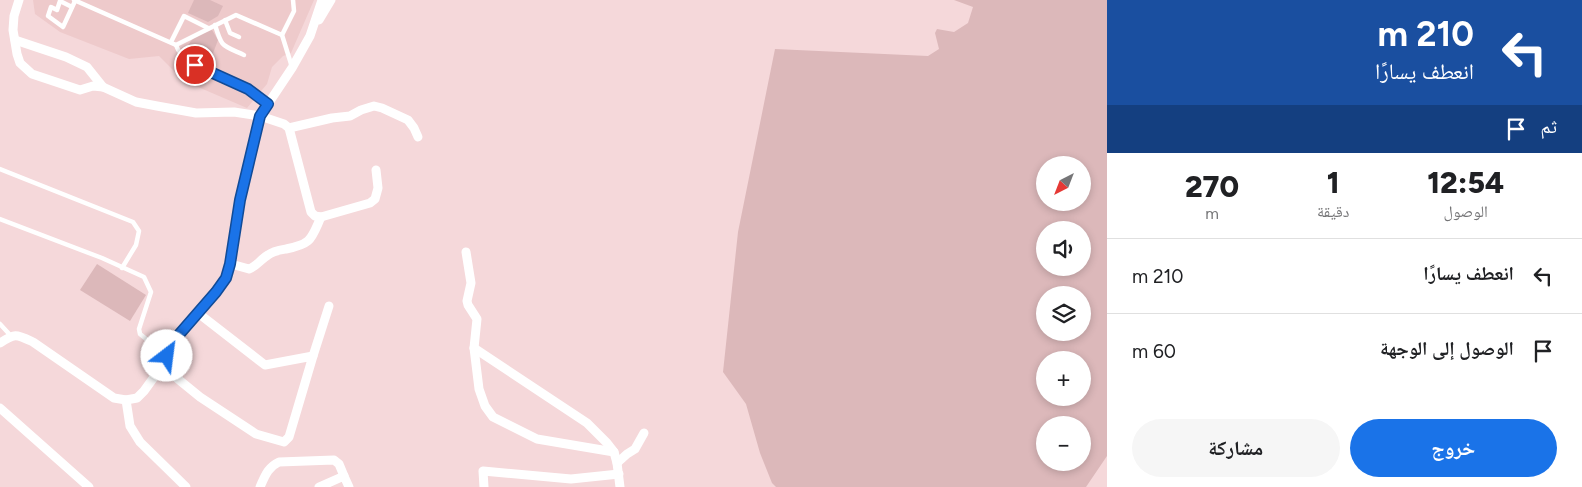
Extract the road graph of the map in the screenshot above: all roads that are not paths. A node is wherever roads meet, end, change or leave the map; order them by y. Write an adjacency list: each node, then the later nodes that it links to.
1 (19, 0): 13 (street)
2 (74, 0): 6 (lane); 14 (lane)
3 (294, 0): 10 (lane)
4 (322, 0): 11 (street)
5 (331, 0): 11 (street)
6 (72, 7): 6 (lane)
7 (225, 20): 8 (lane); 10 (lane); 12 (lane)
8 (215, 25): 9 (lane); 15 (lane)
9 (208, 28): 14 (lane); 14 (lane)
10 (282, 36): 16 (lane)
11 (310, 36): 16 (street)
12 (238, 37)
13 (15, 40): 17 (street); 17 (street)
14 (173, 43): 18 (lane)
15 (244, 55)
16 (292, 68): 18 (street)
17 (103, 87): 19 (street)
18 (268, 104): 19 (street)
19 (260, 116): 20 (street); 27 (street)
20 (289, 128): 21 (street); 24 (street)
21 (418, 138)
22 (0, 169): 28 (lane)
23 (376, 170): 24 (street)
24 (321, 217): 27 (street)
25 (0, 219): 28 (lane)
26 (466, 252): 34 (street)
27 (230, 264): 30 (street)
28 (122, 268): 35 (lane)
29 (329, 306): 36 (street)
30 (198, 313): 35 (street); 36 (street)
31 (0, 324): 32 (lane)
32 (11, 336): 33 (street); 38 (street)
33 (0, 343)
34 (474, 348): 41 (street); 41 (street)
35 (167, 356): 37 (street)
36 (313, 356): 37 (street)
37 (162, 366): 38 (street)
38 (126, 400): 46 (street)
39 (0, 408): 45 (street)
40 (644, 434): 42 (street)
41 (614, 452): 42 (street)
42 (617, 463): 43 (street)
43 (619, 474): 50 (street); 51 (street)
44 (344, 476): 47 (street); 48 (street); 49 (street)
45 (89, 487)
46 (186, 487)
47 (260, 487)
48 (319, 487)
49 (349, 487)
50 (484, 487)
51 (620, 487)

